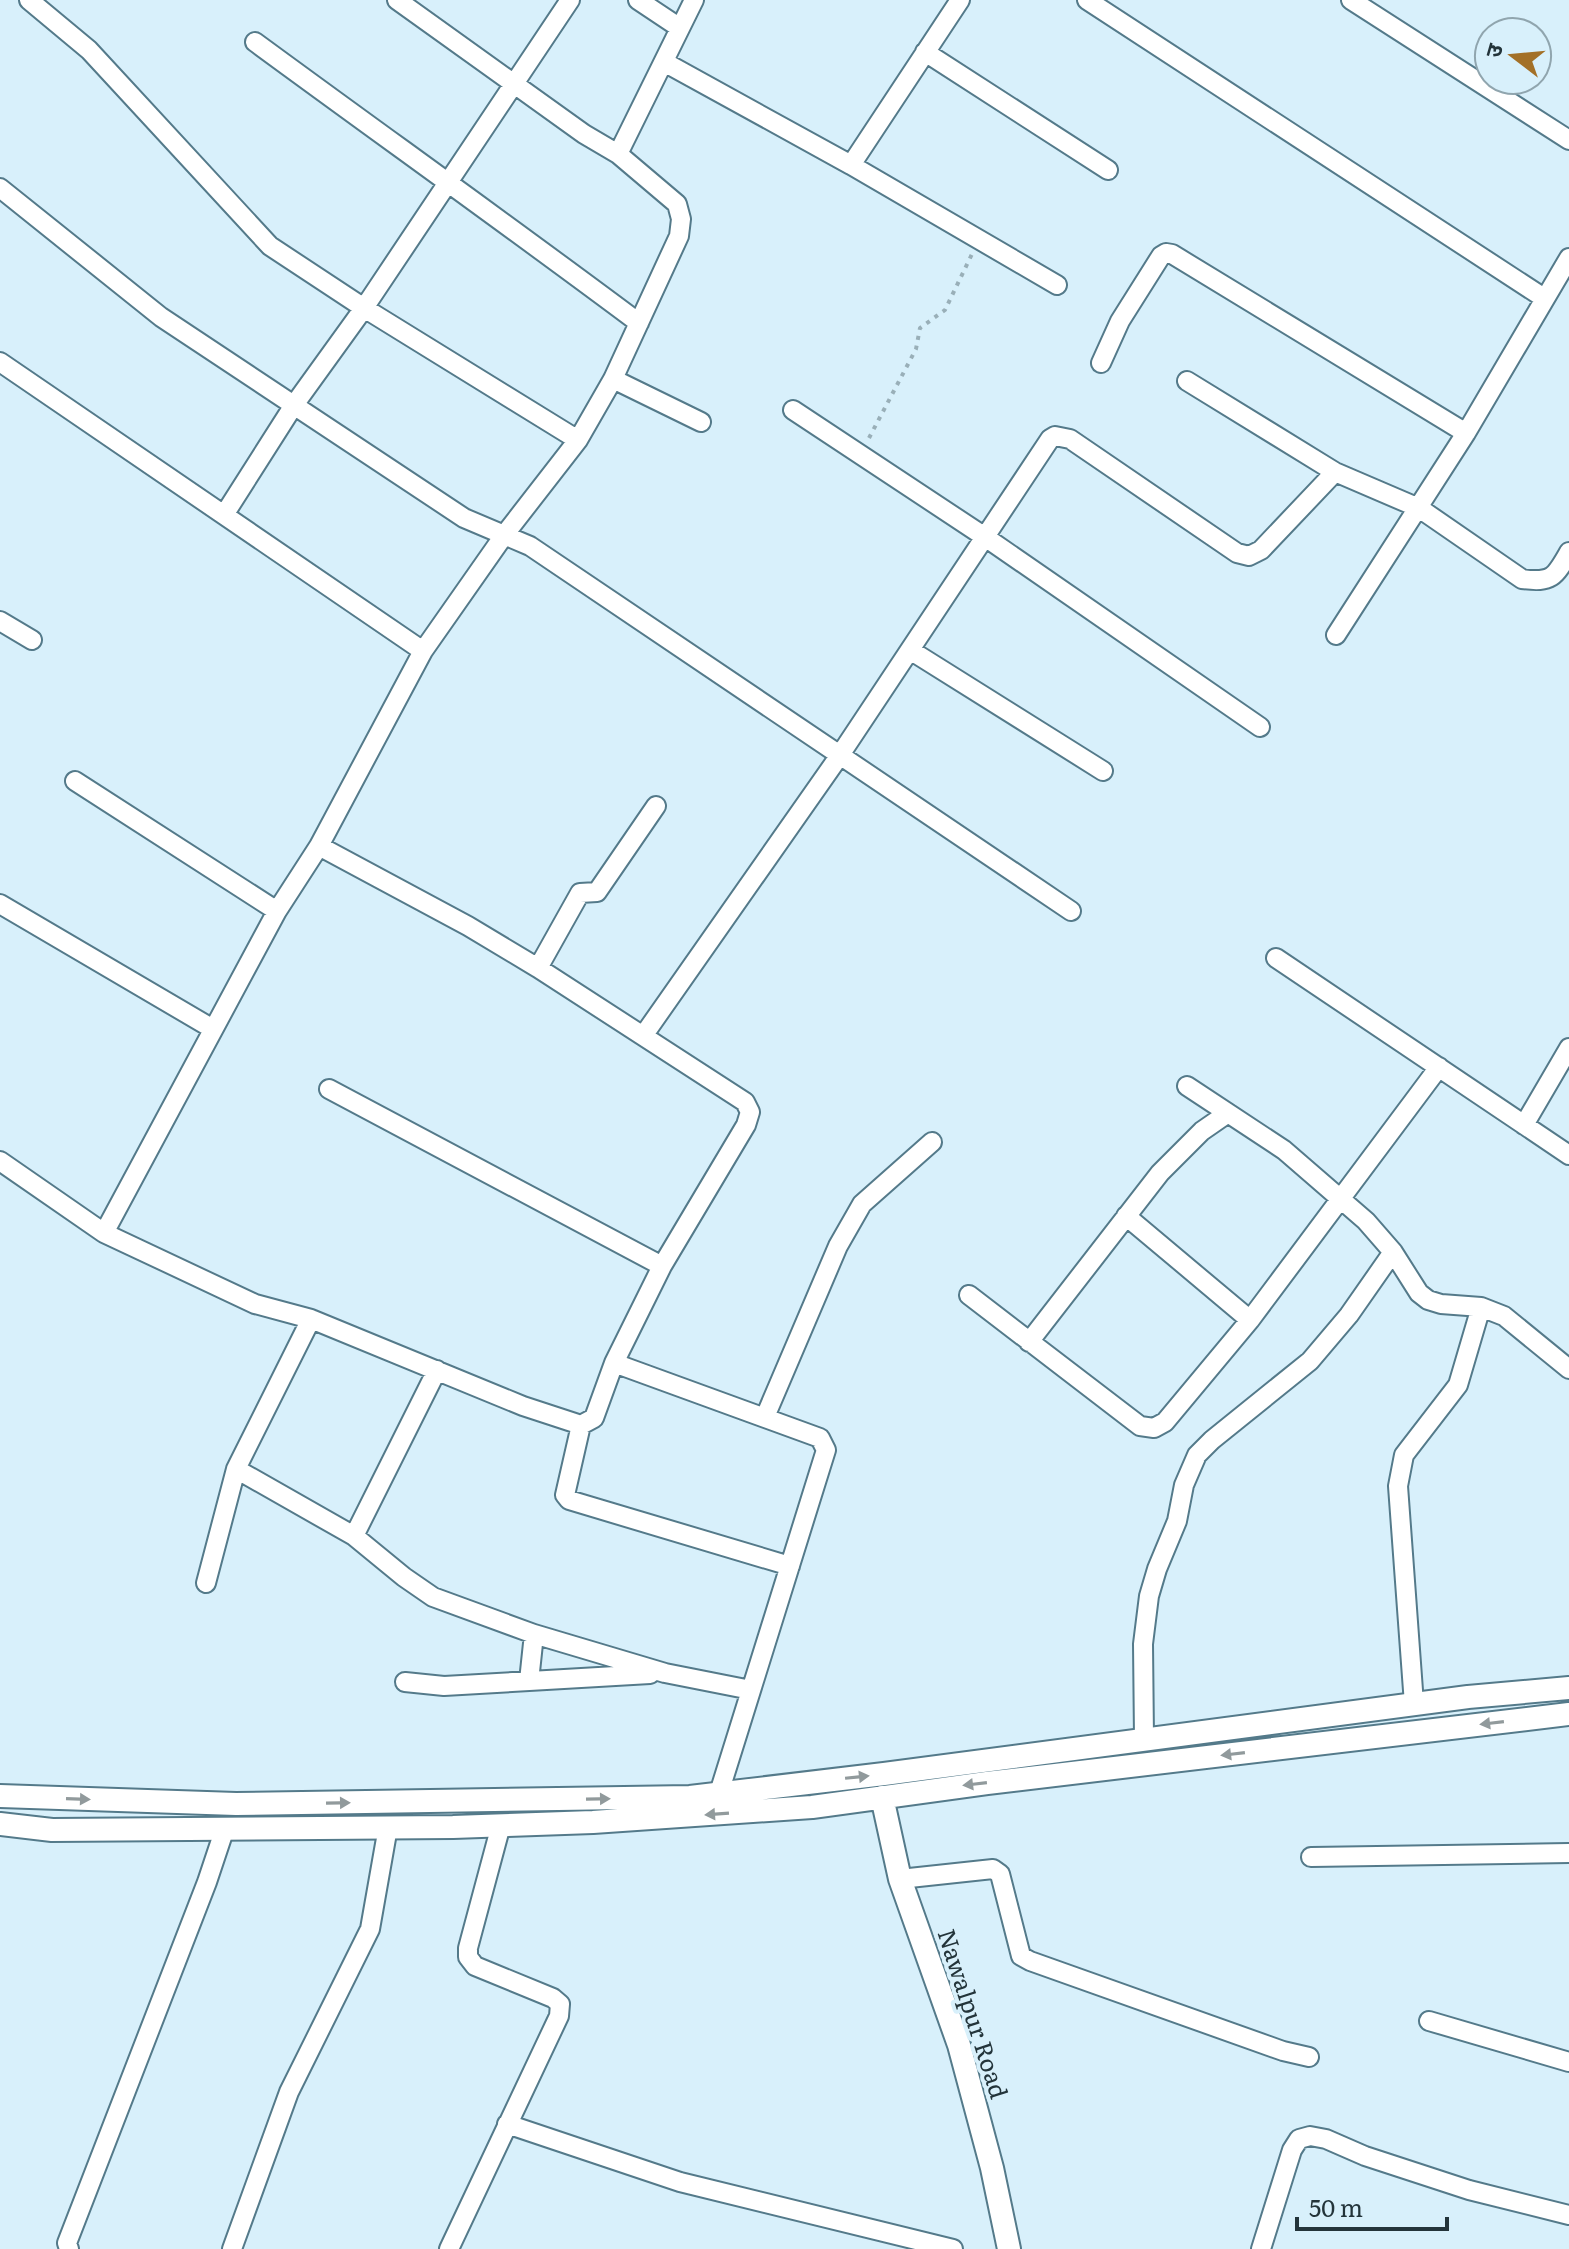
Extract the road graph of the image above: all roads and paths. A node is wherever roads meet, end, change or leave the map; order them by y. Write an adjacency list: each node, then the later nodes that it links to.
1 (29, 0): 24 (street)
2 (397, 0): 13 (street)
3 (570, 0): 13 (street)
4 (638, 0): 9 (street)
5 (694, 0): 9 (street)
6 (960, 0): 11 (street)
7 (1087, 0): 23 (street)
8 (1351, 0): 14 (street)
9 (680, 28): 12 (street)
10 (255, 42): 18 (street)
11 (925, 52): 16 (street); 17 (street)
12 (664, 62): 15 (street); 16 (street)
13 (514, 82): 15 (street); 18 (street)
14 (1569, 140)
15 (618, 154): 25 (street)
16 (851, 165): 20 (street)
17 (1108, 170)
18 (450, 181): 24 (street); 25 (street)
19 (0, 188): 30 (street)
20 (979, 239): 22 (street); 35 (path)
21 (1569, 258): 23 (street)
22 (1057, 285)
23 (1544, 298): 33 (street)
24 (364, 308): 30 (street); 34 (street)
25 (639, 323): 28 (street)
26 (0, 362): 38 (street)
27 (1101, 363): 33 (street)
28 (613, 379): 32 (street); 34 (street)
29 (1187, 381): 36 (street)
30 (294, 405): 38 (street); 39 (street)
31 (793, 410): 35 (street)
32 (701, 422)
33 (1466, 433): 37 (street)
34 (578, 440): 39 (street)
35 (860, 454): 40 (street)
36 (1335, 472): 37 (street); 40 (street)
37 (1419, 508): 41 (street); 43 (street)
38 (224, 515): 46 (street)
39 (505, 534): 46 (street); 48 (street)
40 (985, 537): 45 (street); 47 (street)
41 (1569, 552)
42 (0, 621): 44 (street)
43 (1336, 635)
44 (32, 640)
45 (910, 650): 48 (street); 49 (street)
46 (423, 651): 52 (street)
47 (1260, 727)
48 (840, 755): 55 (street); 59 (street)
49 (1103, 771)
50 (75, 781): 54 (street)
51 (656, 806): 57 (street)
52 (319, 846): 54 (street); 57 (street)
53 (0, 904): 58 (street)
54 (277, 911): 58 (street)
55 (1071, 911)
56 (1276, 958): 61 (street)
57 (538, 968): 59 (street)
58 (213, 1029): 71 (street)
59 (643, 1036): 73 (street)
60 (1569, 1048): 65 (street)
61 (1439, 1067): 65 (street); 69 (street)
62 (1187, 1086): 64 (street)
63 (329, 1089): 73 (street)
64 (1228, 1113): 69 (street); 70 (street)
65 (1524, 1125): 67 (street)
66 (932, 1142): 82 (street)
67 (1569, 1155)
68 (0, 1161): 71 (street)
69 (1342, 1199): 72 (street); 77 (street)
70 (1126, 1216): 77 (street); 78 (street)
71 (104, 1233): 76 (street)
72 (1393, 1252): 75 (street); 96 (street)
73 (662, 1266): 79 (street)
74 (969, 1295): 78 (street)
75 (1481, 1307): 80 (street); 94 (street)
76 (311, 1319): 81 (street); 84 (street)
77 (1250, 1320): 78 (street)
78 (1029, 1342)
79 (614, 1363): 82 (street); 83 (street)
80 (1569, 1369)
81 (437, 1370): 83 (street); 85 (street)
82 (765, 1417): 86 (street)
83 (581, 1425): 86 (street)
84 (236, 1469): 85 (street); 87 (street)
85 (354, 1536): 88 (street)
86 (790, 1566): 93 (street)
87 (206, 1583)
88 (534, 1634): 89 (street); 90 (street)
89 (665, 1673): 90 (street); 93 (street)
90 (529, 1681): 91 (street)
91 (405, 1682)
92 (1569, 1688): 94 (street)
93 (751, 1690): 97 (street)
94 (1414, 1704): 96 (street)
95 (1569, 1714): 99 (street, one-way to 99)
96 (1144, 1738): 97 (street, one-way to 96)
97 (719, 1793): 98 (street, one-way to 97)
98 (0, 1796)
99 (882, 1797): 101 (street, one-way to 101); 106 (street, Nawalpur Road)
100 (0, 1824): 103 (street)
101 (501, 1825): 102 (street); 110 (street)
102 (388, 1827): 103 (street); 113 (street)
103 (225, 1828): 112 (street)
104 (1569, 1853): 105 (street)
105 (1311, 1857)
106 (900, 1879): 108 (street); 116 (street, Nawalpur Road)
107 (1429, 2021): 109 (street)
108 (1309, 2057)
109 (1569, 2062)
110 (507, 2124): 114 (street); 115 (street)
111 (1569, 2215): 117 (street)
112 (69, 2249)
113 (232, 2249)
114 (449, 2249)
115 (953, 2249)
116 (1009, 2249)
117 (1261, 2249)

